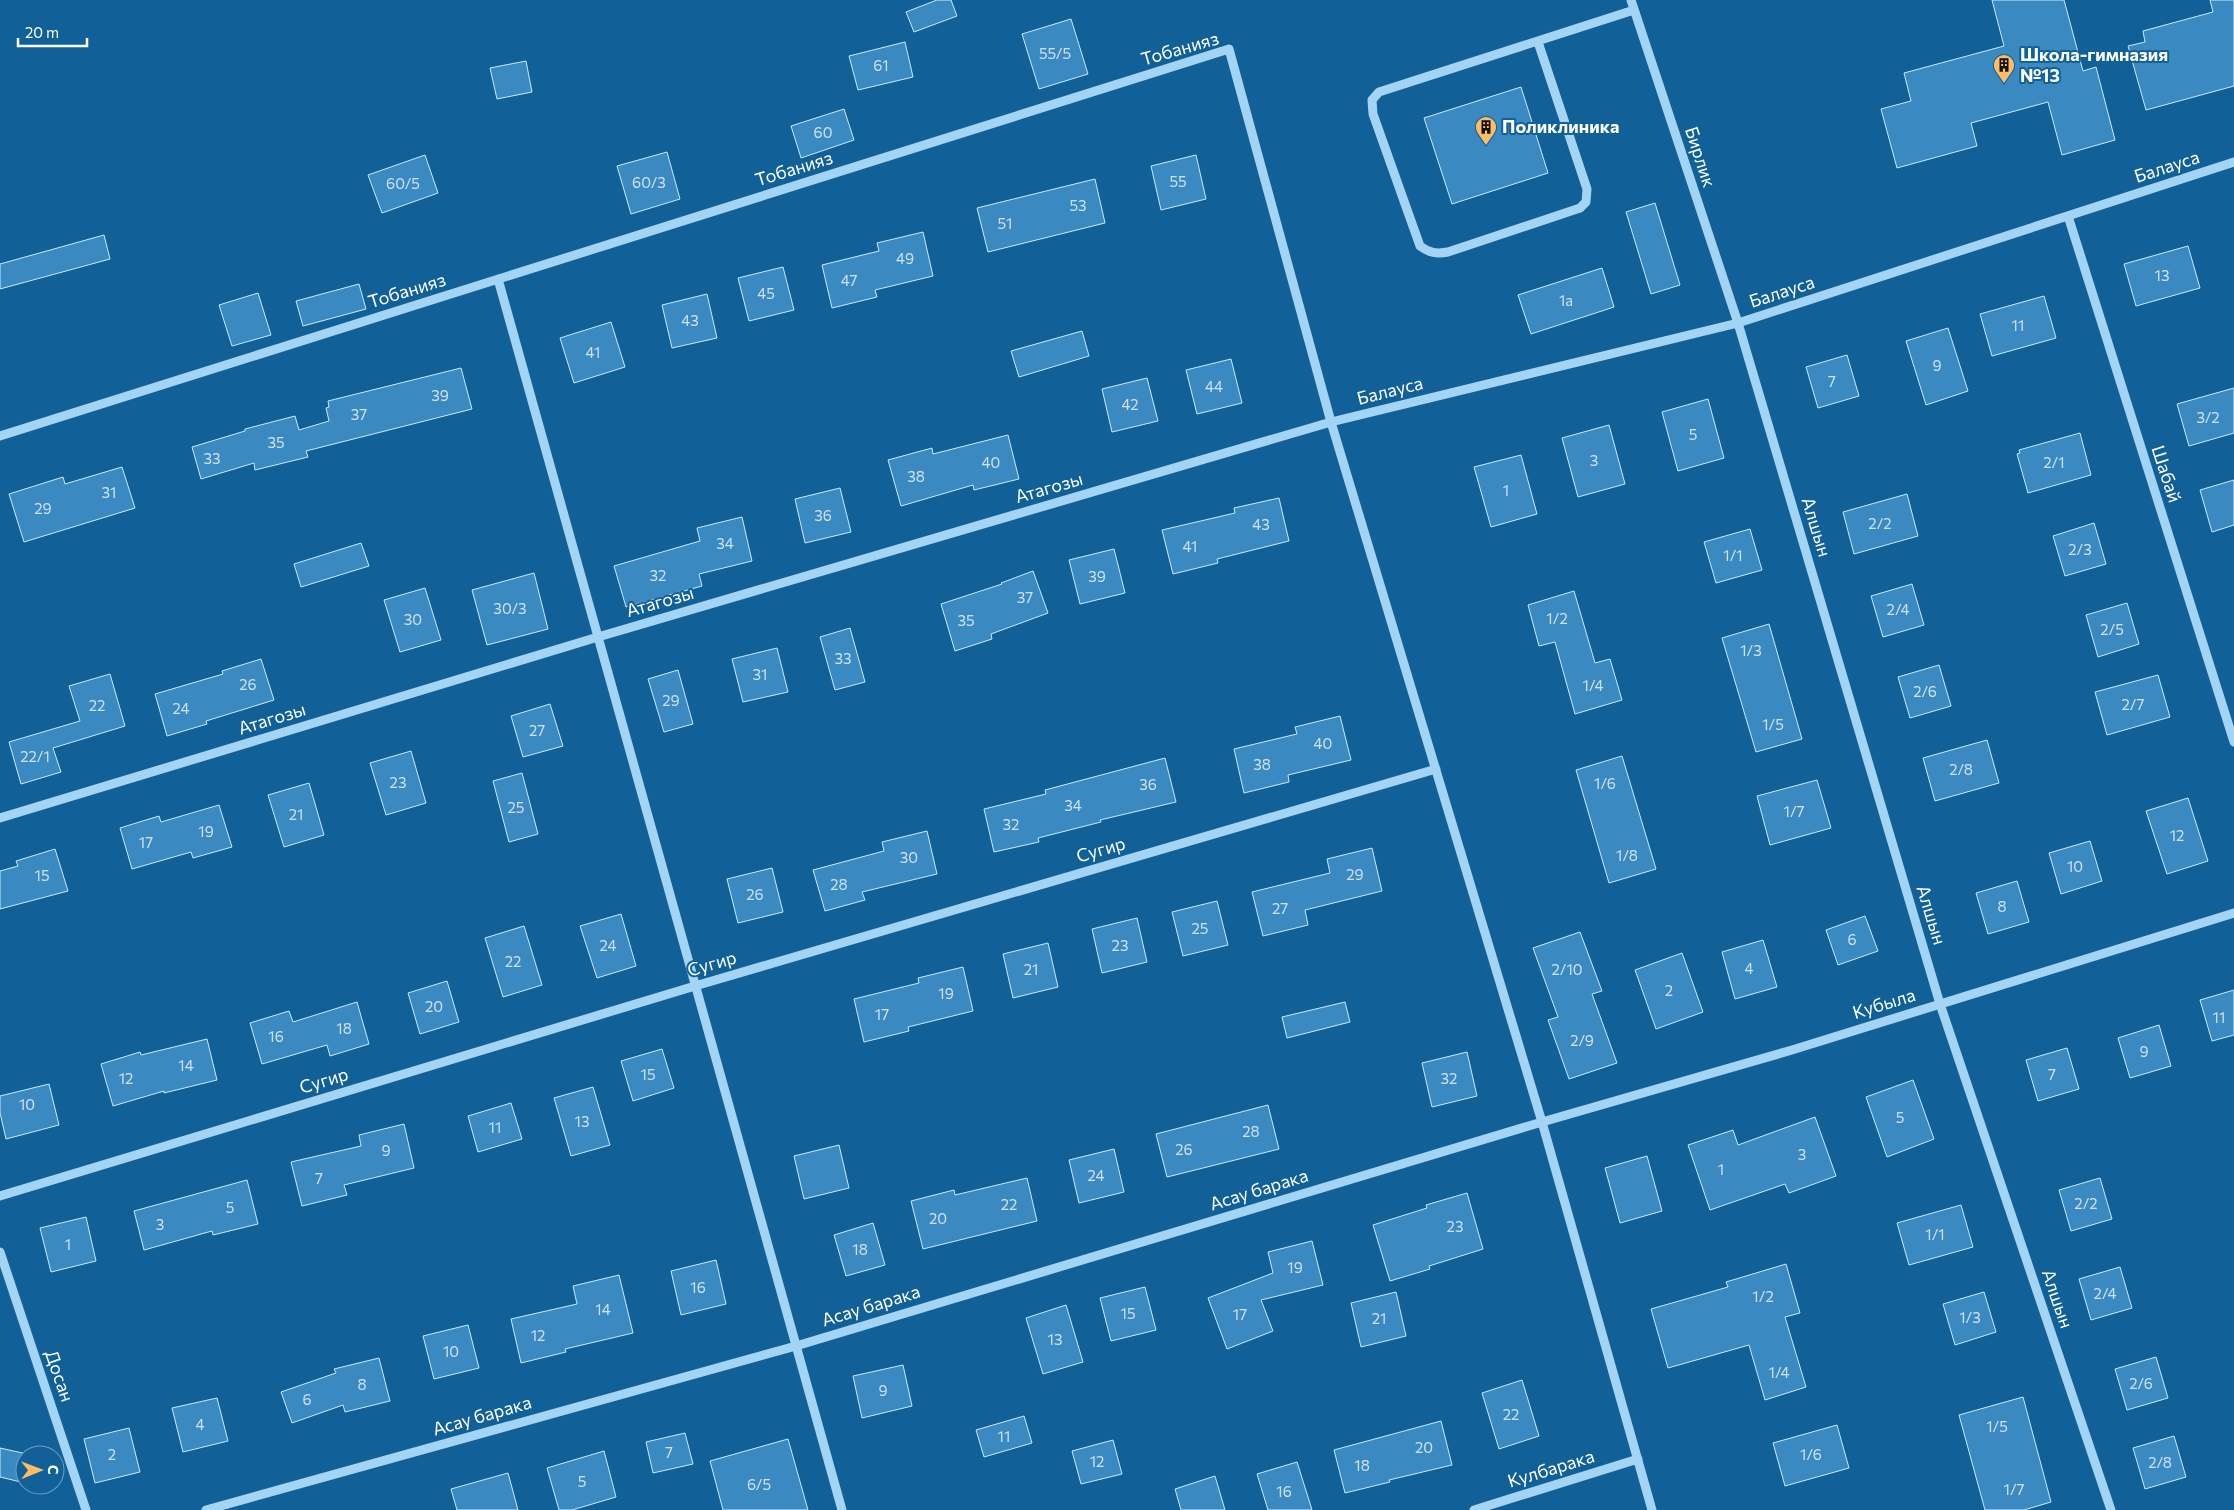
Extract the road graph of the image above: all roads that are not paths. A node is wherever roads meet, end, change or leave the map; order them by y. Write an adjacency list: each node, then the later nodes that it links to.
1 (1631, 0): 2 (street, Бирлик)
2 (1634, 10): 3 (street); 7 (street, Бирлик)
3 (1538, 42): 3 (street)
4 (2234, 162): 5 (street, Балауса)
5 (2068, 216): 7 (street, Балауса); 11 (street, Шабай)
6 (498, 279): 8 (street, Тобанияз); 9 (street, Тобанияз); 10 (street)
7 (1738, 323): 8 (street, Балауса); 16 (street, Алшын)
8 (1331, 422): 10 (street, Атагозы); 12 (street)
9 (0, 436)
10 (598, 637): 13 (street, Атагозы); 15 (street)
11 (2234, 742)
12 (1436, 769): 15 (street, Сугир); 17 (street)
13 (0, 818)
14 (2234, 913): 16 (street, Кубыла)
15 (695, 986): 18 (street, Сугир); 20 (street)
16 (1940, 1004): 17 (street, Кубыла); 27 (street, Алшын)
17 (1542, 1122): 20 (street, Асау барака); 21 (street)
18 (0, 1196)
19 (0, 1252): 22 (street, Досан)
20 (796, 1346): 23 (street, Асау барака); 24 (street)
21 (1638, 1459): 25 (street, Кулбарака); 26 (street)
22 (86, 1510)
23 (206, 1510)
24 (842, 1510)
25 (1474, 1510)
26 (1652, 1510)
27 (2111, 1510)

